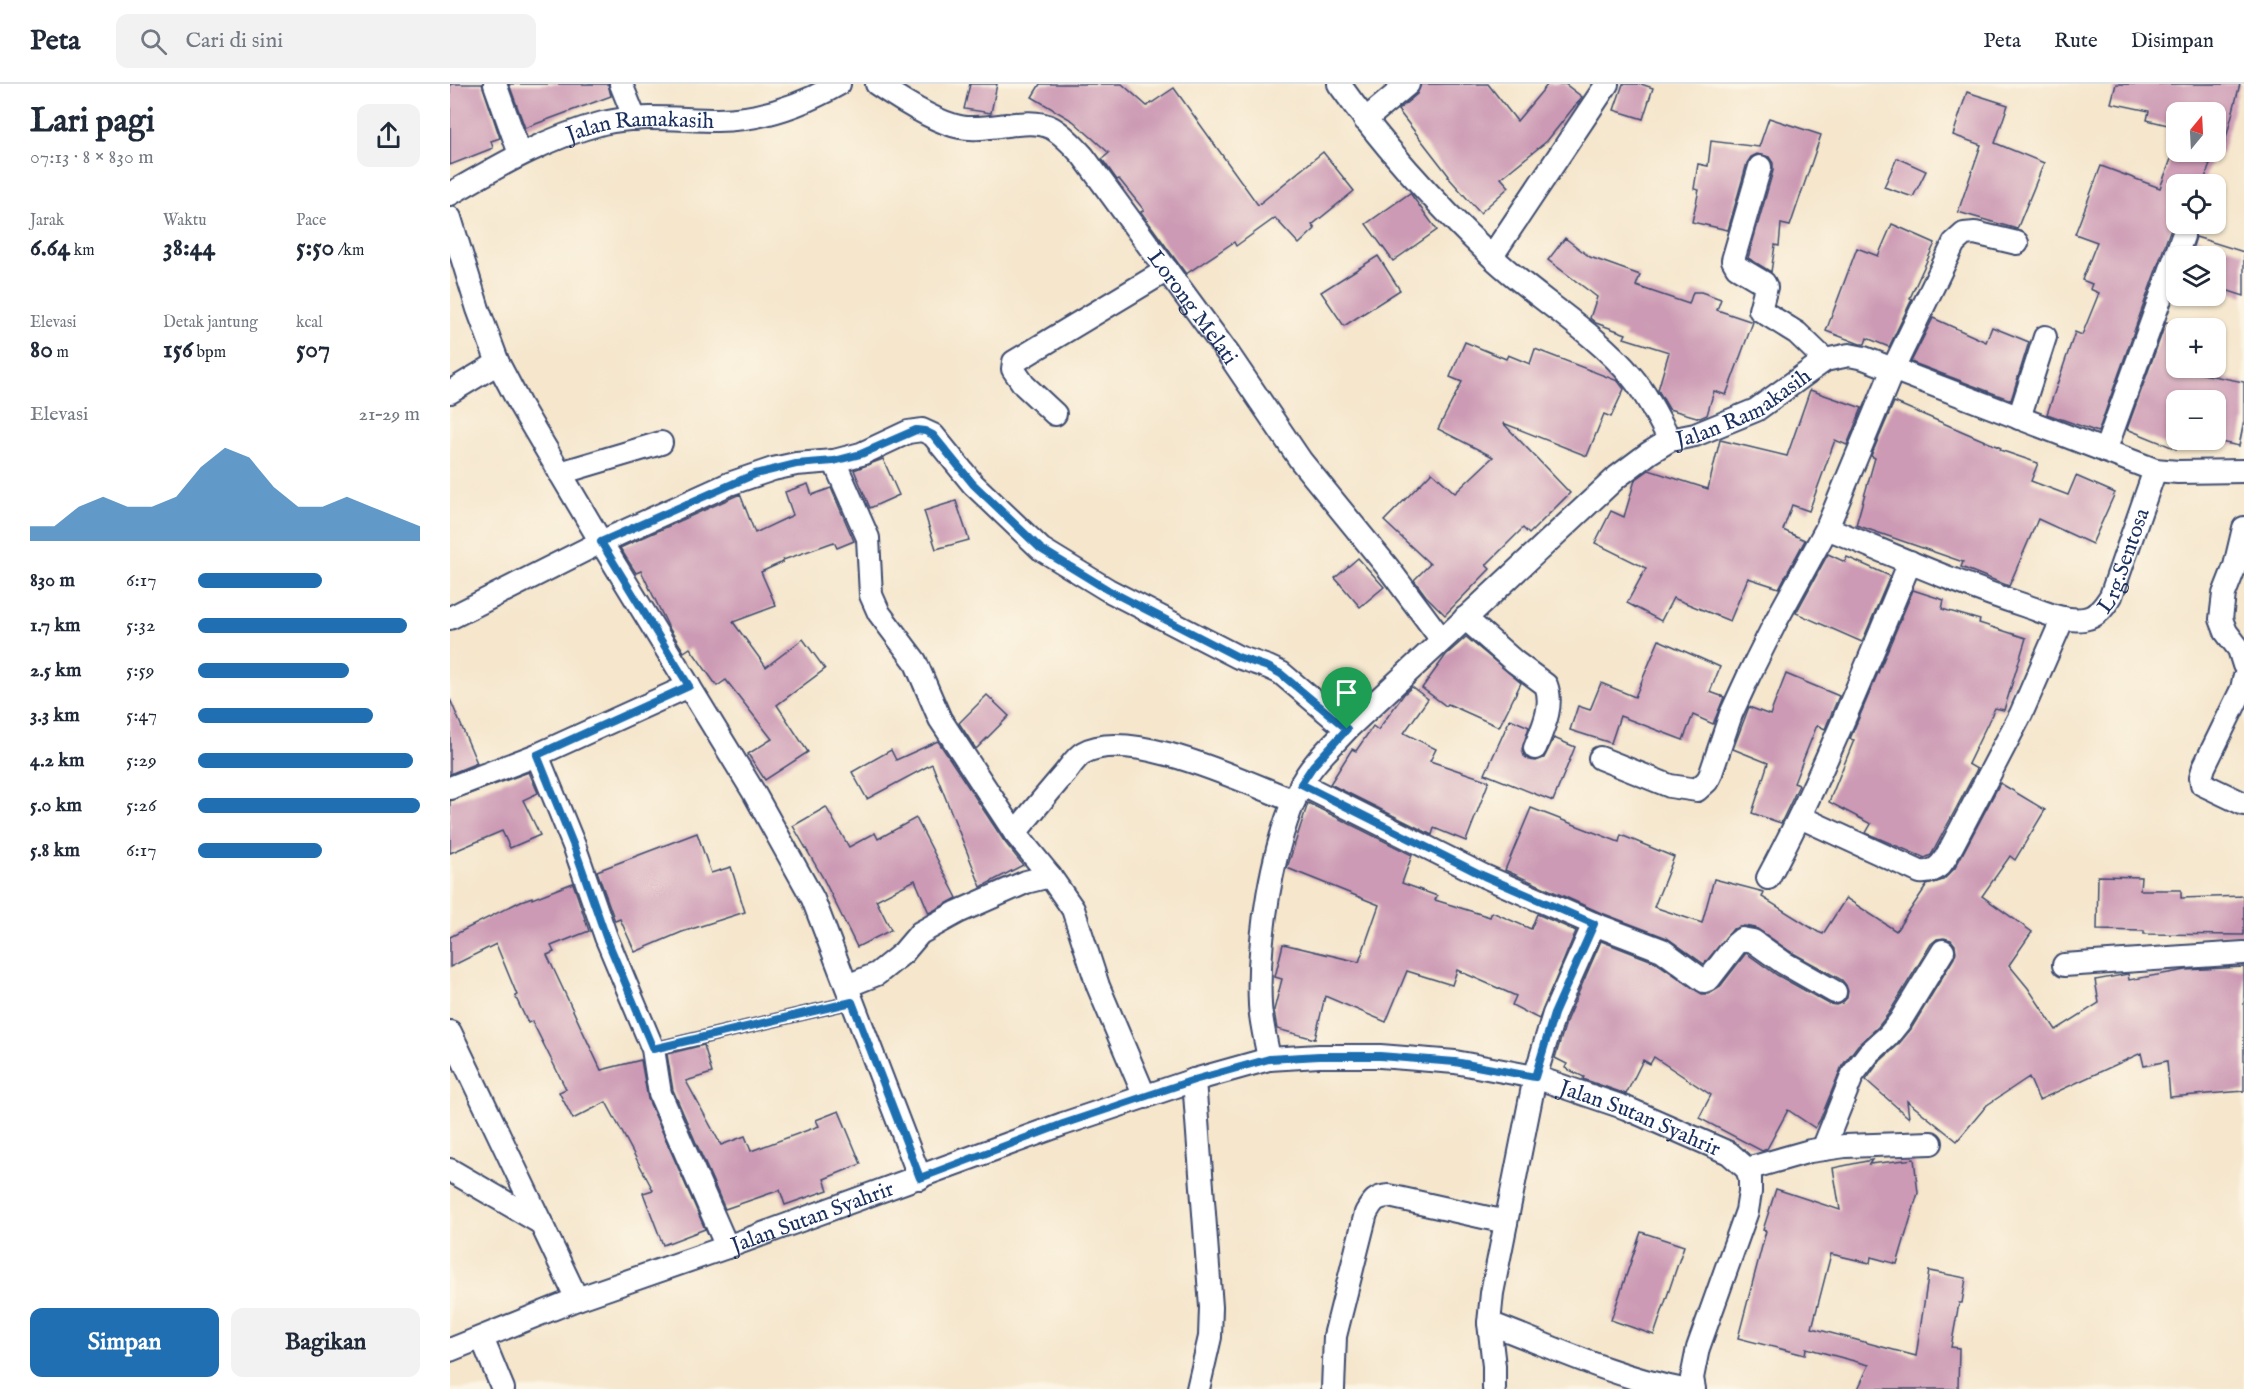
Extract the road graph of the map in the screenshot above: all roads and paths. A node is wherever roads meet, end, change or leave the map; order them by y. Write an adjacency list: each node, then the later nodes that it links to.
1 (495, 84): 11 (street)
2 (621, 84): 9 (street)
3 (839, 84): 8 (street, Jalan Ramakasih)
4 (877, 84): 18 (street, Lorong Melati)
5 (1339, 84): 10 (street, Jalan Ramakasih)
6 (1408, 84): 10 (street)
7 (1607, 84): 17 (street)
8 (812, 90): 9 (street, Jalan Ramakasih)
9 (635, 119): 11 (street, Jalan Ramakasih)
10 (1365, 120): 17 (street, Jalan Ramakasih)
11 (520, 154): 13 (street, Jalan Ramakasih)
12 (1760, 167): 20 (street)
13 (450, 194)
14 (450, 218): 21 (street)
15 (2183, 236): 28 (street)
16 (2017, 243): 22 (street)
17 (1492, 256): 26 (street, Jalan Ramakasih)
18 (1167, 270): 24 (street); 40 (street, Lorong Melati)
19 (2045, 337): 25 (street)
20 (1825, 360): 22 (street, Jalan Ramakasih); 26 (street, Jalan Ramakasih)
21 (498, 363): 23 (street); 32 (street)
22 (1893, 369): 25 (street, Jalan Ramakasih); 33 (street)
23 (450, 392)
24 (1055, 414)
25 (2019, 418): 28 (street, Jalan Ramakasih)
26 (1670, 440): 38 (street)
27 (661, 443): 32 (street)
28 (2104, 451): 30 (street, Jalan Ramakasih)
29 (834, 461): 35 (street); 44 (street); 52 (street)
30 (2155, 470): 31 (street, Jalan Ramakasih); 39 (street, Lrg.Sentosa)
31 (2244, 471)
32 (560, 473): 35 (street)
33 (1827, 528): 36 (street); 47 (street)
34 (2244, 528): 41 (street)
35 (601, 542): 37 (street); 43 (street)
36 (1910, 562): 39 (street); 51 (street)
37 (450, 618)
38 (1466, 618): 40 (street); 45 (street)
39 (2063, 618): 51 (street)
40 (1442, 640): 44 (street)
41 (2244, 665)
42 (2244, 678): 50 (street)
43 (689, 686): 46 (street); 60 (street)
44 (1347, 729): 49 (street)
45 (1535, 748)
46 (537, 755): 48 (street); 62 (street)
47 (1600, 758)
48 (450, 788)
49 (1297, 793): 52 (street); 55 (street); 63 (street)
50 (2244, 804)
51 (1800, 818): 54 (street)
52 (1015, 833): 53 (street)
53 (1050, 876): 60 (street); 66 (street)
54 (1768, 878)
55 (1594, 924): 59 (street); 64 (street)
56 (1943, 951): 68 (street)
57 (2244, 953): 58 (street)
58 (2064, 965)
59 (1835, 992)
60 (849, 994): 62 (lane); 71 (street)
61 (450, 1032): 73 (street)
62 (653, 1049): 74 (street)
63 (1269, 1059): 64 (street, Jalan Sutan Syahrir); 65 (street, Jalan Sutan Syahrir)
64 (1535, 1077): 69 (street, Jalan Sutan Syahrir); 72 (street)
65 (1194, 1080): 66 (street, Jalan Sutan Syahrir); 81 (street)
66 (1145, 1097): 71 (street, Jalan Sutan Syahrir)
67 (1931, 1143): 68 (street)
68 (1824, 1149): 69 (street)
69 (1747, 1169): 84 (street, Jalan Sutan Syahrir)
70 (450, 1170): 73 (street)
71 (920, 1178): 74 (street, Jalan Sutan Syahrir)
72 (1506, 1222): 76 (street); 82 (street)
73 (541, 1223): 75 (street)
74 (727, 1247): 75 (street, Jalan Sutan Syahrir)
75 (577, 1299): 77 (street, Jalan Sutan Syahrir)
76 (1489, 1323): 79 (street); 83 (street)
77 (482, 1338): 78 (street, Jalan Sutan Syahrir); 80 (street)
78 (450, 1350)
79 (1667, 1388)
80 (502, 1389)
81 (1198, 1389)
82 (1333, 1389)
83 (1494, 1389)
84 (1694, 1389)

